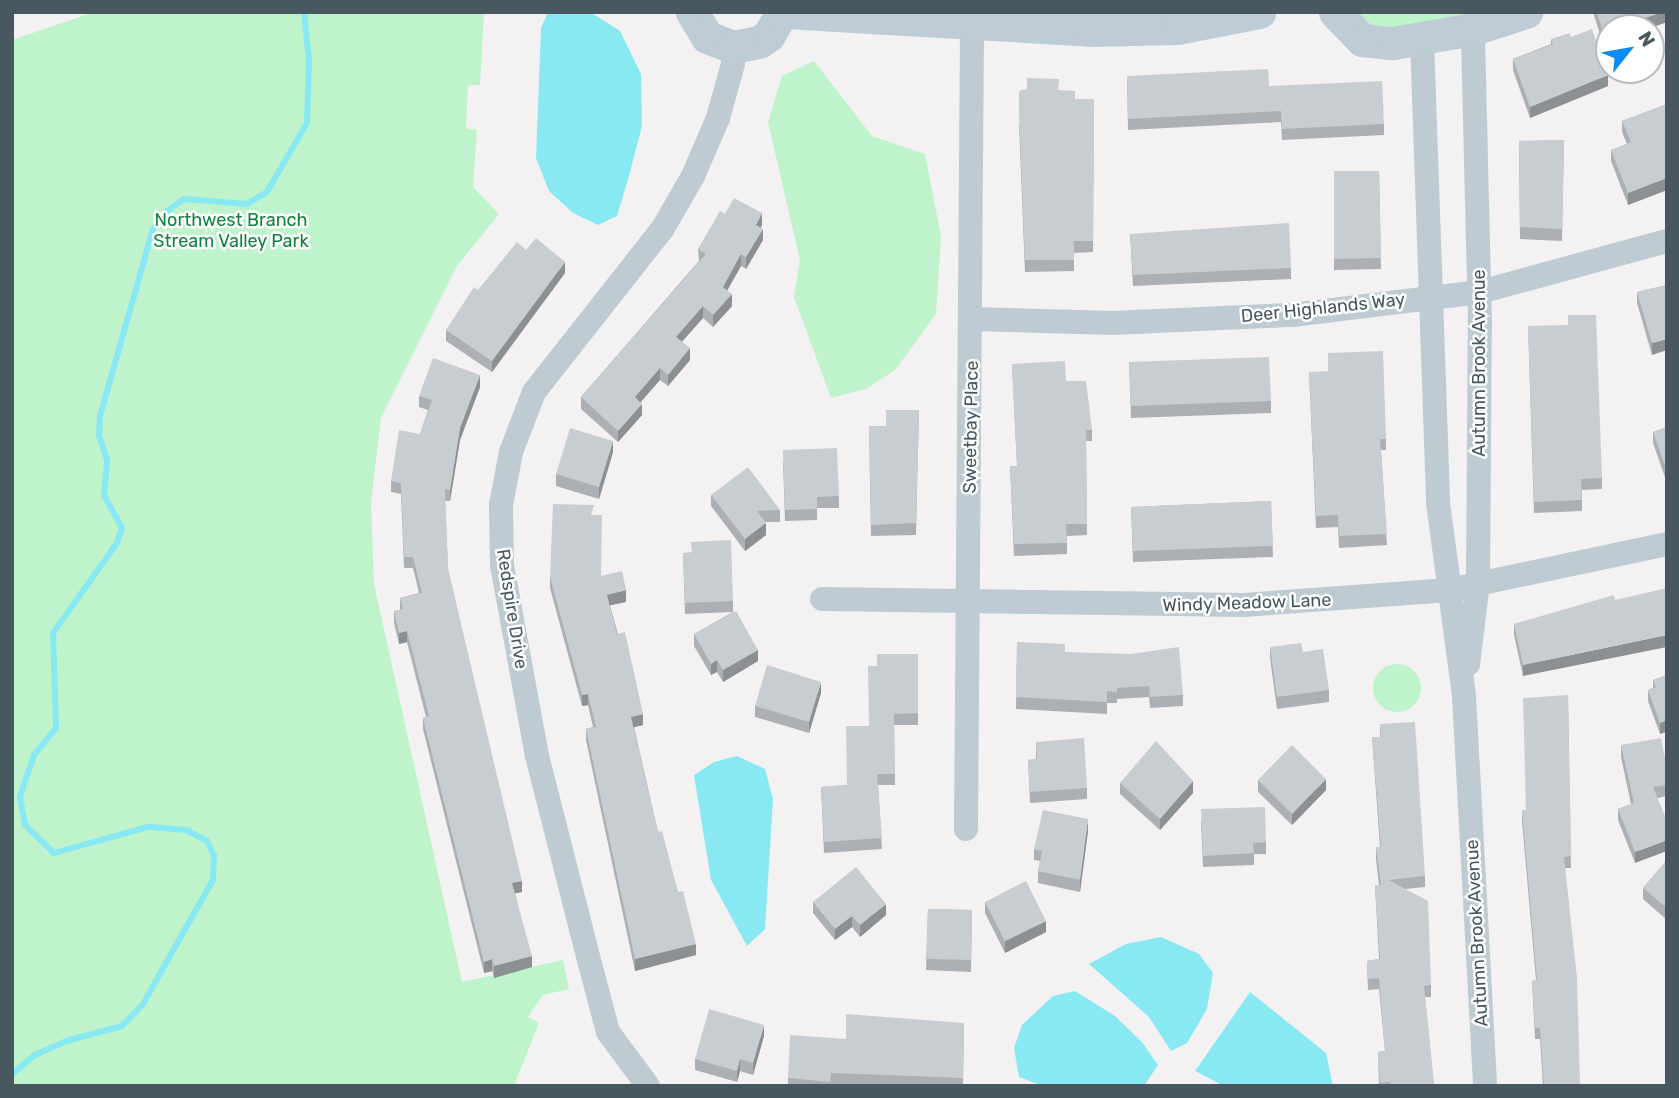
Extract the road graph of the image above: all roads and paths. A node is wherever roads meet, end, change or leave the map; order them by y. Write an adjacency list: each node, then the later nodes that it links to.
1 (692, 12): 9 (street)
2 (783, 12): 6 (street); 9 (street)
3 (1259, 12): 6 (street)
4 (1335, 12): 8 (street)
5 (1526, 12): 7 (street)
6 (972, 25): 13 (street, Sweetbay Place)
7 (1473, 29): 8 (street); 11 (street, Autumn Brook Avenue)
8 (1422, 40): 12 (street, Autumn Brook Avenue)
9 (733, 47): 21 (street, Redspire Drive)
10 (1667, 241): 11 (street, Deer Highlands Way)
11 (1480, 292): 12 (street, Deer Highlands Way); 15 (street, Autumn Brook Avenue)
12 (1428, 297): 13 (street, Deer Highlands Way); 16 (street, Autumn Brook Avenue)
13 (973, 318): 18 (street, Sweetbay Place)
14 (1667, 544): 15 (street, Windy Meadow Lane)
15 (1478, 583): 16 (street, Windy Meadow Lane); 19 (street, Autumn Brook Avenue)
16 (1449, 590): 18 (street, Windy Meadow Lane); 19 (street, Autumn Brook Avenue)
17 (822, 599): 18 (street, Windy Meadow Lane)
18 (969, 604): 20 (street, Sweetbay Place)
19 (1464, 696): 22 (street, Autumn Brook Avenue)
20 (966, 829)
21 (648, 1086)
22 (1485, 1086)

